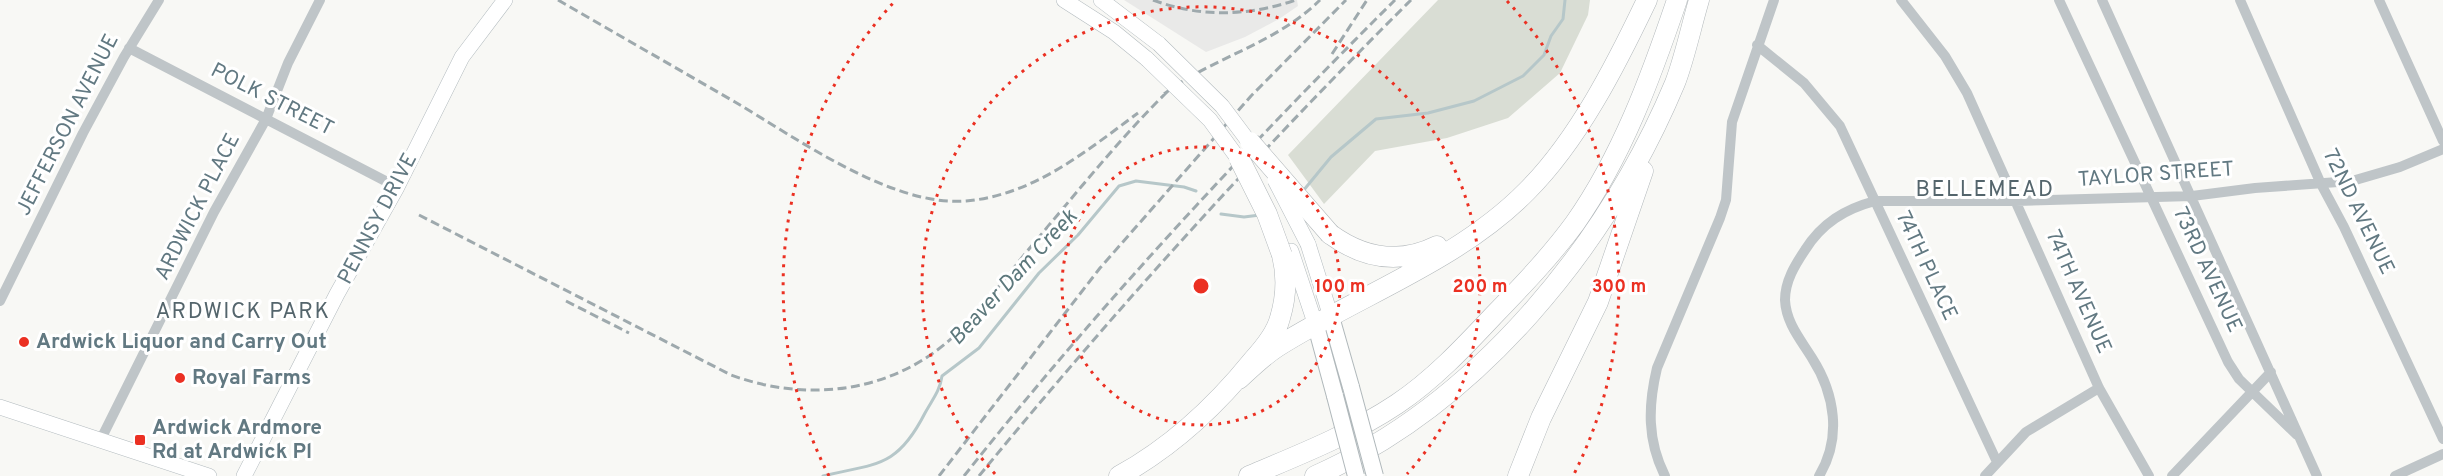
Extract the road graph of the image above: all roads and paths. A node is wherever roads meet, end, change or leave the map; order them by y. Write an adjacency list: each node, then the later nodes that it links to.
1 (159, 0): 16 (street, JEFFERSON AVENUE)
2 (320, 0): 18 (street, ARDWICK PLACE)
3 (505, 0): 24 (main road, PENNSY DRIVE)
4 (1064, 0): 20 (main road, bridge)
5 (1101, 0): 20 (main road, bridge)
6 (1647, 0): 22 (highway)
7 (1677, 0): 47 (highway)
8 (1700, 0): 17 (highway)
9 (1774, 0): 15 (street)
10 (1901, 0): 28 (street, 74TH AVENUE)
11 (2059, 0): 26 (street, 73RD AVENUE)
12 (2102, 0): 25 (street, 73RD AVENUE)
13 (2240, 0): 23 (street, 72ND AVENUE)
14 (2379, 0): 19 (street)
15 (1757, 45): 27 (street, 74TH PLACE); 52 (street)
16 (129, 48): 18 (street, POLK STREET); 30 (street, JEFFERSON AVENUE)
17 (1676, 80): 48 (highway); 51 (highway)
18 (266, 119): 24 (street, POLK STREET); 39 (street, ARDWICK PLACE)
19 (2443, 141)
20 (1244, 150): 22 (highway, bridge); 29 (highway, bridge); 31 (main road, bridge)
21 (2443, 150): 23 (street, TAYLOR STREET)
22 (1552, 161): 31 (highway)
23 (2321, 183): 25 (street, TAYLOR STREET); 38 (street, 72ND AVENUE)
24 (397, 187): 45 (main road, PENNSY DRIVE)
25 (2192, 196): 26 (street, TAYLOR STREET); 32 (street, 73RD AVENUE)
26 (2153, 197): 28 (street, TAYLOR STREET); 35 (street, 73RD AVENUE)
27 (1875, 201): 28 (street, TAYLOR STREET); 42 (street, 74TH PLACE); 53 (street, TAYLOR STREET)
28 (2016, 201): 34 (street, 74TH AVENUE)
29 (1287, 253): 31 (main road); 33 (highway)
30 (0, 301)
31 (1323, 322): 33 (highway); 49 (main road, bridge); 50 (main road, bridge)
32 (2271, 372): 35 (street); 37 (street, 73RD AVENUE)
33 (1239, 379): 46 (highway)
34 (2099, 388): 42 (street); 55 (street, 74TH AVENUE)
35 (2251, 391): 37 (street, 73RD AVENUE); 56 (street)
36 (0, 407): 39 (main road)
37 (2301, 439): 57 (street, 73RD AVENUE)
38 (2443, 440)
39 (100, 441): 41 (main road)
40 (2443, 454): 58 (street)
41 (149, 457): 43 (main road); 44 (main road)
42 (1997, 462): 54 (street)
43 (184, 476)
44 (209, 476)
45 (244, 476)
46 (1119, 476)
47 (1250, 476)
48 (1315, 476)
49 (1356, 476)
50 (1375, 476)
51 (1518, 476)
52 (1665, 476)
53 (1819, 476)
54 (1985, 476)
55 (2149, 476)
56 (2172, 476)
57 (2317, 476)
58 (2396, 476)

